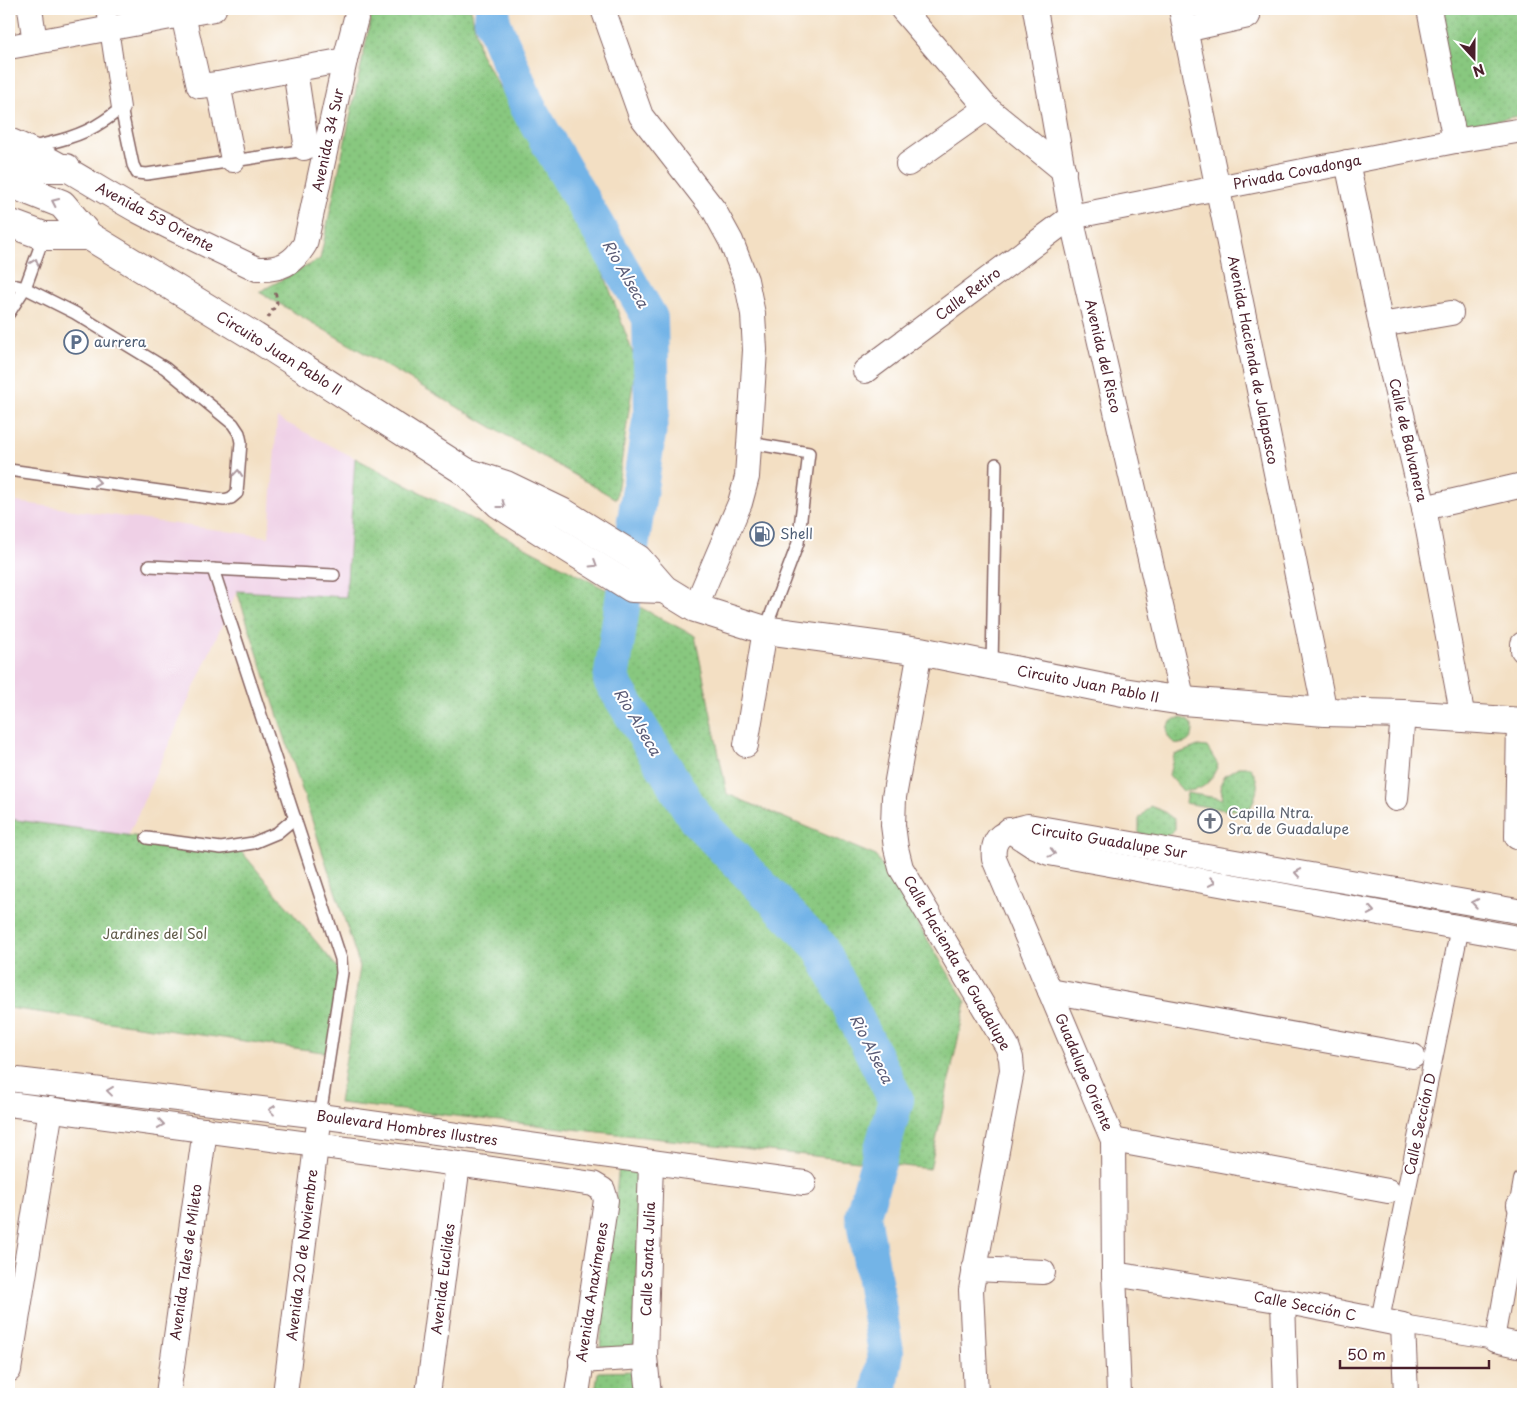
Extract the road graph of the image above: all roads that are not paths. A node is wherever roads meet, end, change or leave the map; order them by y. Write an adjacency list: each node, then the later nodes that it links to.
1 (30, 9): 12 (street)
2 (214, 9): 8 (street)
3 (357, 9): 14 (street, Avenida 34 Sur)
4 (603, 9): 42 (street)
5 (902, 9): 18 (street)
6 (1035, 9): 28 (street, Avenida del Risco)
7 (1429, 9): 20 (street)
8 (183, 15): 10 (street); 16 (street)
9 (1248, 16): 11 (street)
10 (108, 19): 12 (street); 17 (street)
11 (1183, 19): 30 (street, Avenida Hacienda de Jalapasco)
12 (35, 42): 13 (street)
13 (9, 47)
14 (345, 60): 15 (street); 35 (street, Avenida 34 Sur)
15 (295, 70): 16 (street); 22 (street)
16 (209, 85): 23 (street)
17 (121, 108): 21 (lane); 23 (lane)
18 (987, 108): 25 (street); 28 (street)
19 (1523, 130): 20 (street, Privada Covadonga)
20 (1455, 141): 24 (street, Privada Covadonga)
21 (18, 144): 27 (street, Avenida 53 Oriente)
22 (304, 148): 23 (lane)
23 (233, 160)
24 (1347, 162): 30 (street, Privada Covadonga); 40 (street, Calle de Balvanera)
25 (908, 164)
26 (9, 168): 27 (main road)
27 (66, 168): 35 (street, Avenida 53 Oriente)
28 (1064, 171): 31 (street, Avenida del Risco)
29 (9, 183): 34 (main road, Circuito Juan Pablo II, one-way to 29)
30 (1219, 188): 31 (street, Privada Covadonga); 59 (street, Avenida Hacienda de Jalapasco)
31 (1071, 217): 41 (street, Calle Retiro); 58 (street, Avenida del Risco)
32 (9, 222): 33 (main road)
33 (44, 236): 34 (main road); 37 (lane, one-way to 33)
34 (89, 236): 45 (main road, Circuito Juan Pablo II)
35 (287, 264)
36 (9, 284): 37 (lane)
37 (25, 288): 39 (lane); 44 (lane, one-way to 37)
38 (1451, 312): 40 (street)
39 (9, 313)
40 (1381, 325): 47 (street, Calle de Balvanera)
41 (865, 371)
42 (750, 443): 52 (street); 53 (lane)
43 (996, 464): 57 (lane)
44 (9, 470)
45 (466, 472): 51 (main road, Circuito Juan Pablo II); 51 (main road, Circuito Juan Pablo II, one-way to 51)
46 (1523, 485): 47 (street)
47 (1424, 508): 61 (street, Calle de Balvanera)
48 (149, 566): 49 (lane)
49 (213, 569): 50 (lane); 65 (lane)
50 (334, 574)
51 (664, 589): 52 (main road, Circuito Juan Pablo II)
52 (696, 608): 53 (main road, Circuito Juan Pablo II)
53 (764, 630): 56 (main road, Circuito Juan Pablo II); 63 (street)
54 (1523, 644): 55 (street)
55 (1523, 650)
56 (920, 651): 57 (main road, Circuito Juan Pablo II); 90 (street, Calle Hacienda de Guadalupe)
57 (992, 665): 58 (main road, Circuito Juan Pablo II)
58 (1183, 701): 59 (main road, Circuito Juan Pablo II)
59 (1325, 712): 60 (main road, Circuito Juan Pablo II)
60 (1403, 714): 61 (main road, Circuito Juan Pablo II); 64 (street)
61 (1463, 718): 62 (main road, Circuito Juan Pablo II)
62 (1521, 722): 67 (street)
63 (746, 745)
64 (1396, 799)
65 (295, 818): 68 (lane); 79 (lane)
66 (1009, 830): 69 (street, Circuito Guadalupe Sur, one-way to 66); 70 (street, Circuito Guadalupe Sur, one-way to 70); 74 (street, Guadalupe Oriente)
67 (1517, 837)
68 (148, 838)
69 (1324, 877): 70 (street); 71 (street, Circuito Guadalupe Sur, one-way to 69)
70 (1320, 902): 72 (street, Circuito Guadalupe Sur, one-way to 72)
71 (1523, 912)
72 (1460, 927): 73 (street, Circuito Guadalupe Sur); 94 (street, Calle Sección D)
73 (1523, 939)
74 (1050, 991): 75 (street, Calle Sección D); 81 (street, Guadalupe Oriente)
75 (1413, 1056)
76 (9, 1079): 79 (street, Boulevard Hombres Ilustres, one-way to 76)
77 (9, 1104): 78 (street, Boulevard Hombres Ilustres)
78 (51, 1109): 80 (street, Boulevard Hombres Ilustres, one-way to 80); 100 (street)
79 (320, 1116): 82 (street, Avenida 20 de Noviembre); 83 (street, Boulevard Hombres Ilustres)
80 (205, 1130): 82 (street, Boulevard Hombres Ilustres); 101 (street, Avenida Tales de Mileto)
81 (1112, 1140): 88 (street); 92 (street, Guadalupe Oriente)
82 (315, 1144): 84 (street, Boulevard Hombres Ilustres); 102 (street, Avenida 20 de Noviembre)
83 (650, 1162): 86 (street, Boulevard Hombres Ilustres); 98 (street, Calle Santa Julia)
84 (458, 1164): 87 (street, Boulevard Hombres Ilustres); 103 (street, Avenida Euclides)
85 (1523, 1180): 89 (street)
86 (804, 1183)
87 (603, 1190): 99 (street, Avenida Anaxímenes)
88 (1388, 1191)
89 (1521, 1206): 96 (street)
90 (974, 1270): 91 (street); 106 (street, Calle Hacienda de Guadalupe)
91 (1043, 1272)
92 (1114, 1274): 93 (street, Calle Sección C); 107 (street, Guadalupe Oriente)
93 (1283, 1300): 94 (street, Calle Sección C); 108 (street)
94 (1380, 1320): 95 (street, Calle Sección C)
95 (1403, 1325): 96 (street, Calle Sección C); 109 (street)
96 (1495, 1340): 97 (street)
97 (1523, 1346)
98 (645, 1357): 99 (street); 105 (street, Calle Santa Julia)
99 (581, 1360): 104 (street, Avenida Anaxímenes)
100 (9, 1370)
101 (168, 1394)
102 (285, 1394)
103 (428, 1394)
104 (577, 1394)
105 (649, 1394)
106 (976, 1394)
107 (1119, 1394)
108 (1286, 1394)
109 (1406, 1394)

